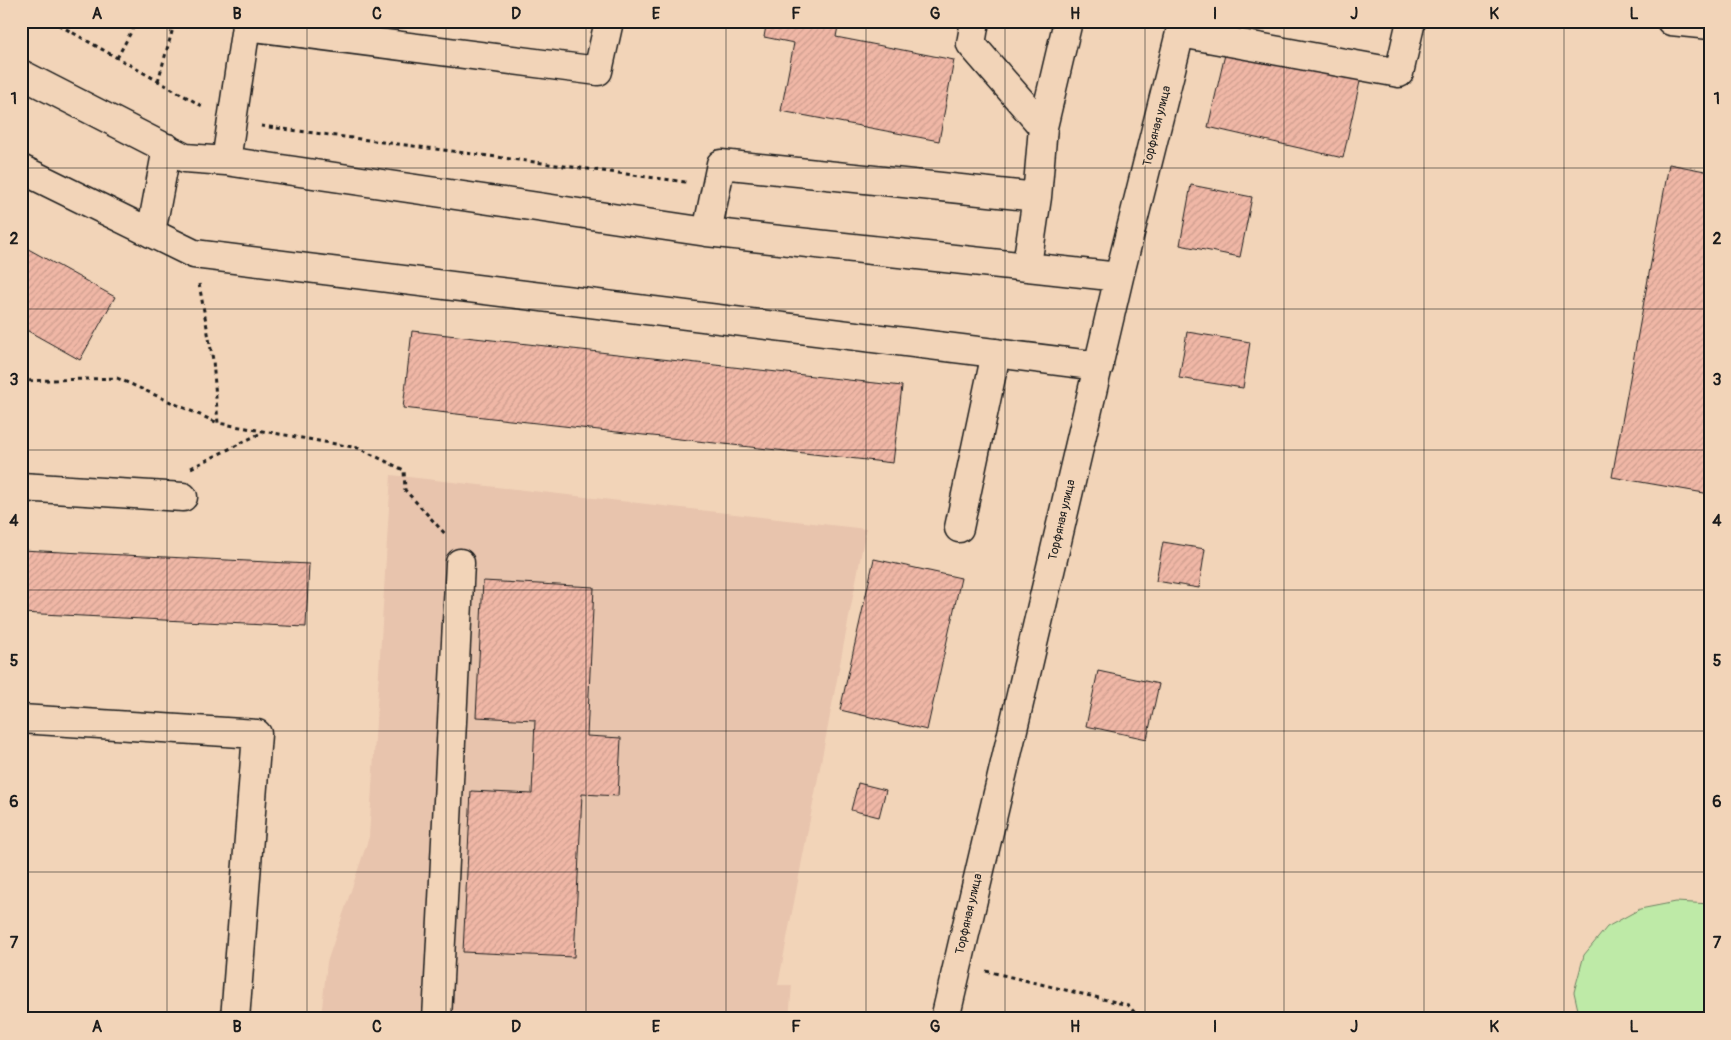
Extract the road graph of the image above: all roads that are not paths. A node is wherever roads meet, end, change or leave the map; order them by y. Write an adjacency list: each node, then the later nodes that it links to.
1 (609, 21): 6 (street)
2 (975, 21): 10 (street)
3 (1068, 21): 10 (street)
4 (1411, 21): 8 (street)
5 (1672, 21): 7 (street)
6 (247, 24): 12 (street)
7 (1710, 25)
8 (1182, 27): 18 (street, Торфяная улица)
9 (21, 74): 11 (street)
10 (1043, 127): 14 (street)
11 (166, 148): 12 (street); 16 (street)
12 (226, 161): 15 (street)
13 (21, 169): 16 (street)
14 (1037, 197): 15 (street); 17 (street)
15 (707, 232): 17 (street)
16 (151, 233): 19 (street)
17 (1027, 265): 18 (street)
18 (1119, 276): 20 (street, Торфяная улица)
19 (996, 353): 20 (street); 23 (street)
20 (1098, 366): 28 (street, Торфяная улица)
21 (21, 487): 22 (street)
22 (183, 497)
23 (959, 528)
24 (460, 563): 27 (street)
25 (21, 719): 26 (street)
26 (235, 1019)
27 (437, 1019)
28 (945, 1019)

